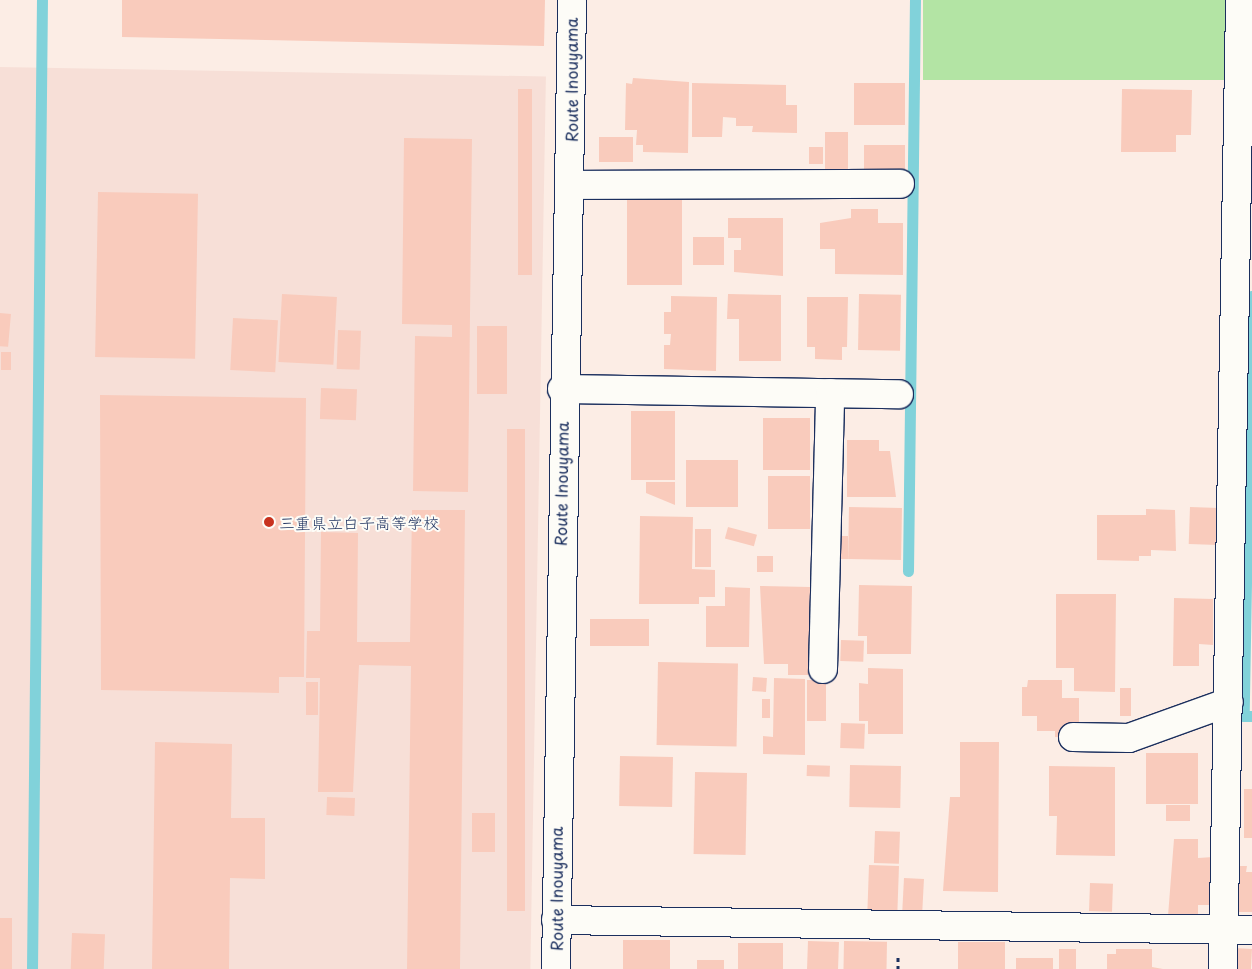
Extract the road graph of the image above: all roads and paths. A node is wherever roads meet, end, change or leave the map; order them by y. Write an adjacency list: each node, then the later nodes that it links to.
1 (572, 0): 4 (street, Route Inouyama)
2 (1240, 0): 9 (street)
3 (900, 184): 4 (street)
4 (570, 185): 5 (street, Route Inouyama)
5 (562, 389): 6 (street); 11 (street, Route Inouyama)
6 (830, 393): 7 (street); 8 (street)
7 (899, 394)
8 (823, 669)
9 (1229, 702): 10 (street); 12 (street)
10 (1073, 737)
11 (556, 920): 12 (street); 14 (street, Route Inouyama)
12 (1222, 930): 13 (street); 15 (street)
13 (1252, 930)
14 (556, 969)
15 (1223, 969)

